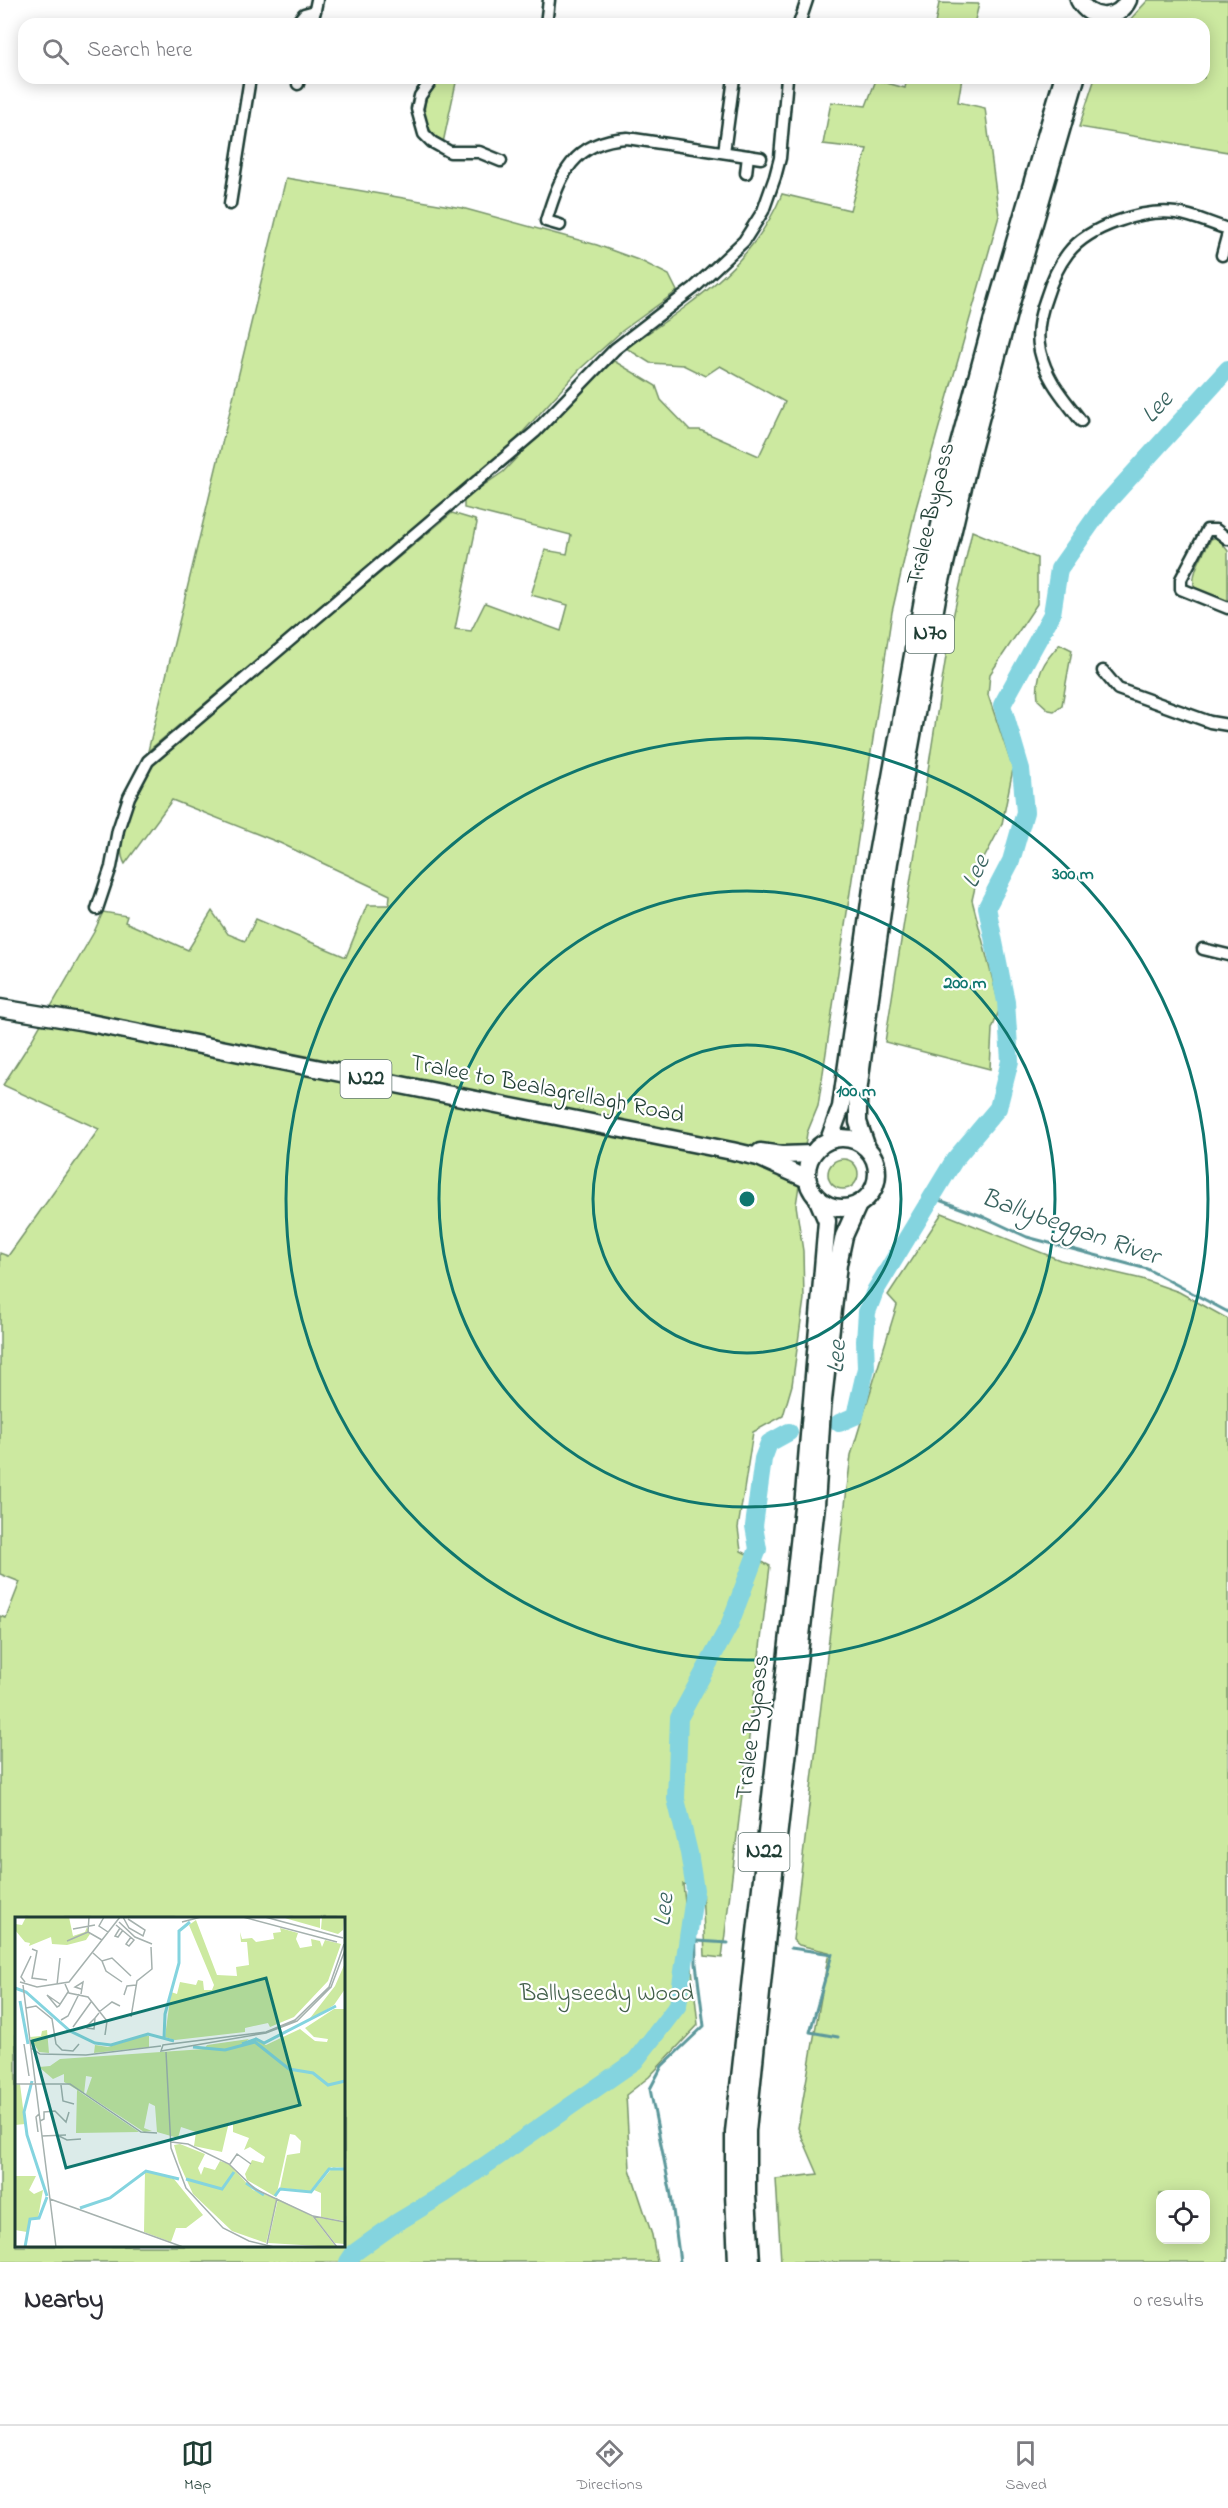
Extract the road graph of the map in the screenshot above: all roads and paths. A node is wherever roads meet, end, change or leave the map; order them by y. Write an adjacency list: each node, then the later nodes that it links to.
1 (549, 0): 7 (street)
2 (807, 0): 8 (street)
3 (1128, 0): 11 (main road)
4 (1081, 3): 9 (main road); 10 (main road)
5 (316, 5): 6 (street)
6 (301, 18)
7 (547, 18)
8 (802, 18)
9 (1080, 18)
10 (1101, 18)
11 (1108, 18)
12 (249, 84): 23 (street)
13 (429, 84): 21 (street)
14 (733, 84): 18 (street)
15 (786, 84): 32 (street)
16 (1061, 84): 36 (main road, Tralee Bypass / N70)
17 (1074, 84): 37 (main road, Tralee Bypass / N70)
18 (724, 152): 19 (street); 24 (street)
19 (748, 156): 20 (street); 22 (street)
20 (760, 158)
21 (501, 161)
22 (746, 173)
23 (230, 204)
24 (560, 225)
25 (1228, 231): 26 (street); 27 (street)
26 (1222, 255)
27 (1081, 421)
28 (1228, 539): 29 (street)
29 (1228, 608)
30 (1102, 671): 31 (street)
31 (1228, 725)
32 (96, 909)
33 (1203, 949): 34 (street)
34 (1228, 955)
35 (0, 1008): 38 (main road, Tralee to Bealagrellagh Road / N22)
36 (830, 1140): 37 (main road); 39 (main road)
37 (867, 1148): 42 (main road, N22)
38 (732, 1150): 39 (main road, Tralee to Bealagrellagh Road / N22); 40 (main road, Tralee to Bealagrellagh Road / N22)
39 (812, 1154): 40 (main road)
40 (807, 1179): 41 (main road, N22)
41 (818, 1200): 42 (main road); 43 (main road, Tralee Bypass / N22)
42 (858, 1205): 43 (main road, Tralee Bypass / N22)
43 (815, 1411): 44 (main road, Tralee Bypass / N22)
44 (813, 1444): 45 (main road, Tralee Bypass / N22); 46 (main road, Tralee Bypass / N22)
45 (737, 2262)
46 (751, 2262)

